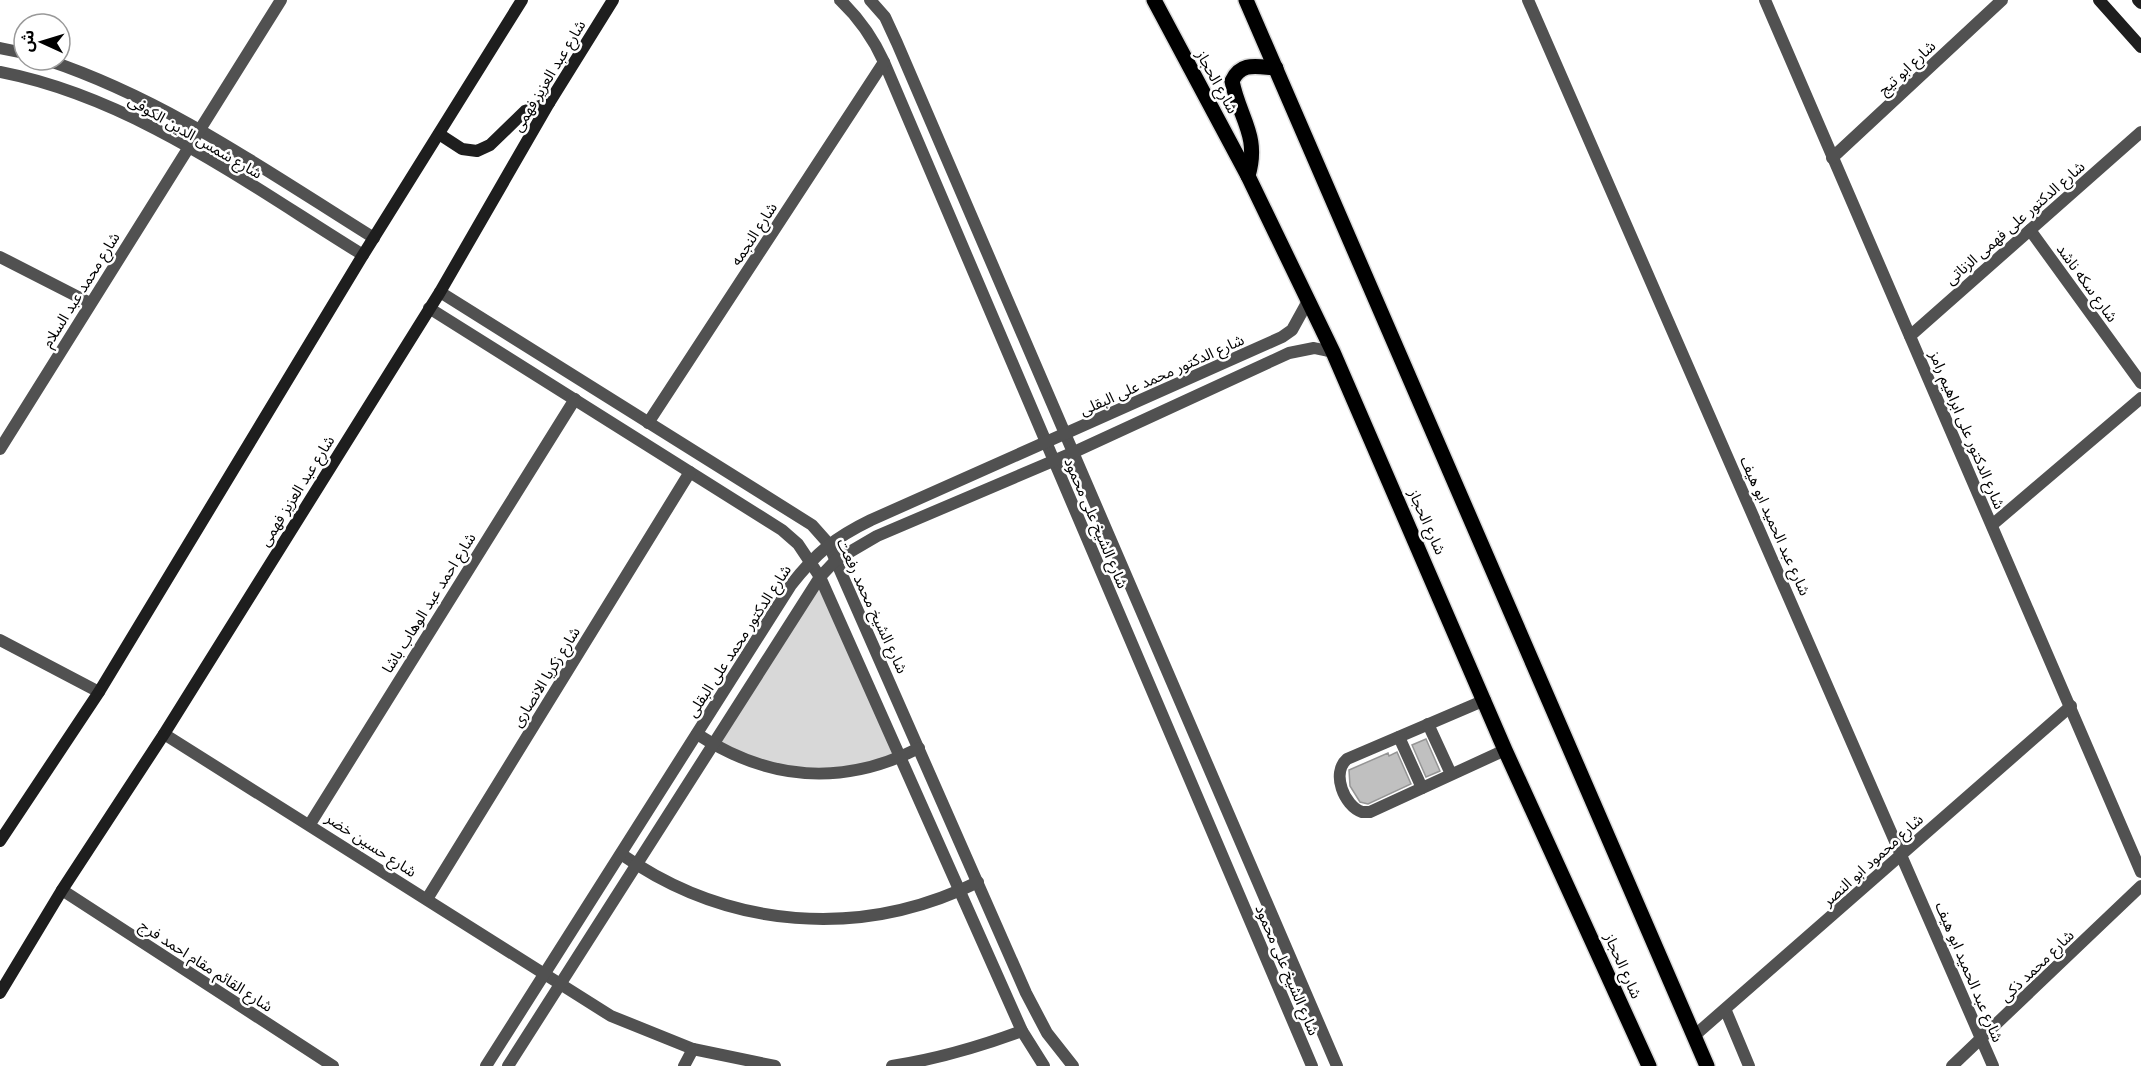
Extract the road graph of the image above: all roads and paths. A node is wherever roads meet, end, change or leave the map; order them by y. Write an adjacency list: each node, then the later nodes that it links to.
1 (281, 0): 18 (street, شارع محمد عبد السلام)
2 (522, 0): 20 (main road)
3 (613, 0): 17 (main road, شارع عبد العزيز فهمى)
4 (840, 0): 13 (street, شارع الشيخ على محمود)
5 (870, 0): 38 (street, شارع الشيخ على محمود)
6 (1154, 0): 23 (main road, شارع الحجاز)
7 (1246, 0): 15 (main road)
8 (1528, 0): 66 (street, شارع عبد الحميد ابو هيف)
9 (1765, 0): 22 (street, شارع الدكتور على ابراهيم رامز)
10 (2002, 0): 22 (street, شارع ابو تيج)
11 (2099, 0): 12 (main road)
12 (2141, 47)
13 (884, 62): 37 (street, شارع النجمه); 39 (street, شارع الشيخ على محمود)
14 (72, 68): 18 (street, شارع شمس الدين الكوفى)
15 (1276, 68): 23 (main road); 79 (main road)
16 (0, 72): 21 (street, شارع شمس الدين الكوفى)
17 (549, 103): 20 (main road); 28 (main road, شارع عبد العزيز فهمى)
18 (198, 129): 21 (street, شارع محمد عبد السلام); 25 (street, شارع شمس الدين الكوفى)
19 (2141, 132): 24 (street, شارع الدكتور على فهمى الزناتى)
20 (439, 134): 25 (main road)
21 (187, 147): 26 (street, شارع شمس الدين الكوفى); 30 (street, شارع محمد عبد السلام)
22 (1832, 158): 32 (street, شارع الدكتور على ابراهيم رامز)
23 (1248, 176): 29 (main road, شارع الحجاز)
24 (2030, 230): 32 (street, شارع الدكتور على فهمى الزناتى); 34 (street, شارع سكه ناشد)
25 (374, 238): 26 (main road)
26 (363, 255): 50 (main road)
27 (0, 257): 30 (street)
28 (440, 292): 31 (main road, شارع عبد العزيز فهمى); 37 (street, شارع الشيخ محمد رفعت)
29 (1308, 301): 33 (main road, شارع الحجاز); 38 (street, شارع الدكتور محمد على البقلى)
30 (90, 303): 40 (street, شارع محمد عبد السلام)
31 (429, 308): 36 (street); 54 (main road, شارع عبد العزيز فهمى)
32 (1910, 336): 44 (street, شارع الدكتور على ابراهيم رامز)
33 (1333, 352): 41 (street); 51 (main road, شارع الحجاز)
34 (2141, 383)
35 (2141, 398): 44 (street)
36 (575, 399): 43 (street); 63 (street, شارع احمد عبد الوهاب باشا)
37 (648, 423): 45 (street, شارع الشيخ محمد رفعت)
38 (1064, 435): 39 (street, شارع الدكتور محمد على البقلى); 41 (street, شارع الشيخ على محمود)
39 (1046, 443): 42 (street, شارع الشيخ على محمود); 45 (street, شارع الدكتور محمد على البقلى)
40 (0, 449)
41 (1072, 453): 42 (street); 91 (street, شارع الشيخ على محمود)
42 (1053, 461): 47 (street); 90 (street, شارع الشيخ على محمود)
43 (690, 472): 46 (street); 73 (street, شارع زكريا الانصارى)
44 (1992, 525): 52 (street, شارع الدكتور على ابراهيم رامز)
45 (828, 543): 46 (street, شارع الدكتور محمد على البقلى); 47 (street, شارع الشيخ محمد رفعت)
46 (811, 560): 48 (street); 55 (street, شارع الدكتور محمد على البقلى)
47 (836, 560): 48 (street); 58 (street, شارع الشيخ محمد رفعت)
48 (820, 577): 57 (street); 60 (street)
49 (0, 640): 50 (street)
50 (99, 692): 64 (main road)
51 (1485, 700): 53 (street); 59 (main road, شارع الحجاز)
52 (2071, 706): 66 (street, شارع محمود ابو النصر); 68 (street, شارع الدكتور على ابراهيم رامز)
53 (1428, 724): 56 (street); 61 (street)
54 (164, 734): 63 (street, شارع حسين خضر); 71 (main road, شارع عبد العزيز فهمى)
55 (697, 734): 57 (street); 65 (street, شارع الدكتور محمد على البقلى)
56 (1400, 737): 62 (street); 62 (street)
57 (714, 745): 60 (street); 67 (street)
58 (919, 748): 60 (street); 69 (street, شارع الشيخ محمد رفعت)
59 (1505, 750): 61 (street); 92 (main road, شارع الحجاز)
60 (900, 757): 72 (street)
61 (1451, 774): 62 (street)
62 (1422, 788)
63 (310, 824): 73 (street, شارع حسين خضر)
64 (0, 841)
65 (621, 854): 67 (street); 74 (street, شارع الدكتور محمد على البقلى)
66 (1903, 854): 77 (street, شارع محمود ابو النصر); 80 (street, شارع عبد الحميد ابو هيف)
67 (637, 865): 72 (street); 75 (street)
68 (2141, 872)
69 (978, 882): 72 (street); 89 (street, شارع الشيخ محمد رفعت)
70 (2141, 886): 80 (street, شارع محمد ذكى)
71 (62, 890): 76 (main road, شارع عبد العزيز فهمى); 82 (street, شارع القائم مقام احمد فرج)
72 (960, 891): 78 (street)
73 (427, 899): 74 (street, شارع حسين خضر)
74 (544, 974): 75 (street, شارع حسين خضر); 83 (street, شارع الدكتور محمد على البقلى)
75 (560, 985): 81 (street, شارع حسين خضر); 84 (street)
76 (0, 993)
77 (1726, 1011): 79 (street, شارع محمود ابو النصر); 94 (street)
78 (1022, 1031): 87 (street); 88 (street)
79 (1694, 1036): 93 (main road)
80 (1982, 1040): 95 (street, شارع محمد ذكى); 96 (street, شارع عبد الحميد ابو هيف)
81 (693, 1049): 85 (street); 86 (street, شارع حسين خضر)
82 (333, 1066)
83 (486, 1066)
84 (508, 1066)
85 (684, 1066)
86 (775, 1066)
87 (892, 1066)
88 (1044, 1066)
89 (1073, 1066)
90 (1312, 1066)
91 (1337, 1066)
92 (1649, 1066)
93 (1707, 1066)
94 (1749, 1066)
95 (1952, 1066)
96 (1993, 1066)

